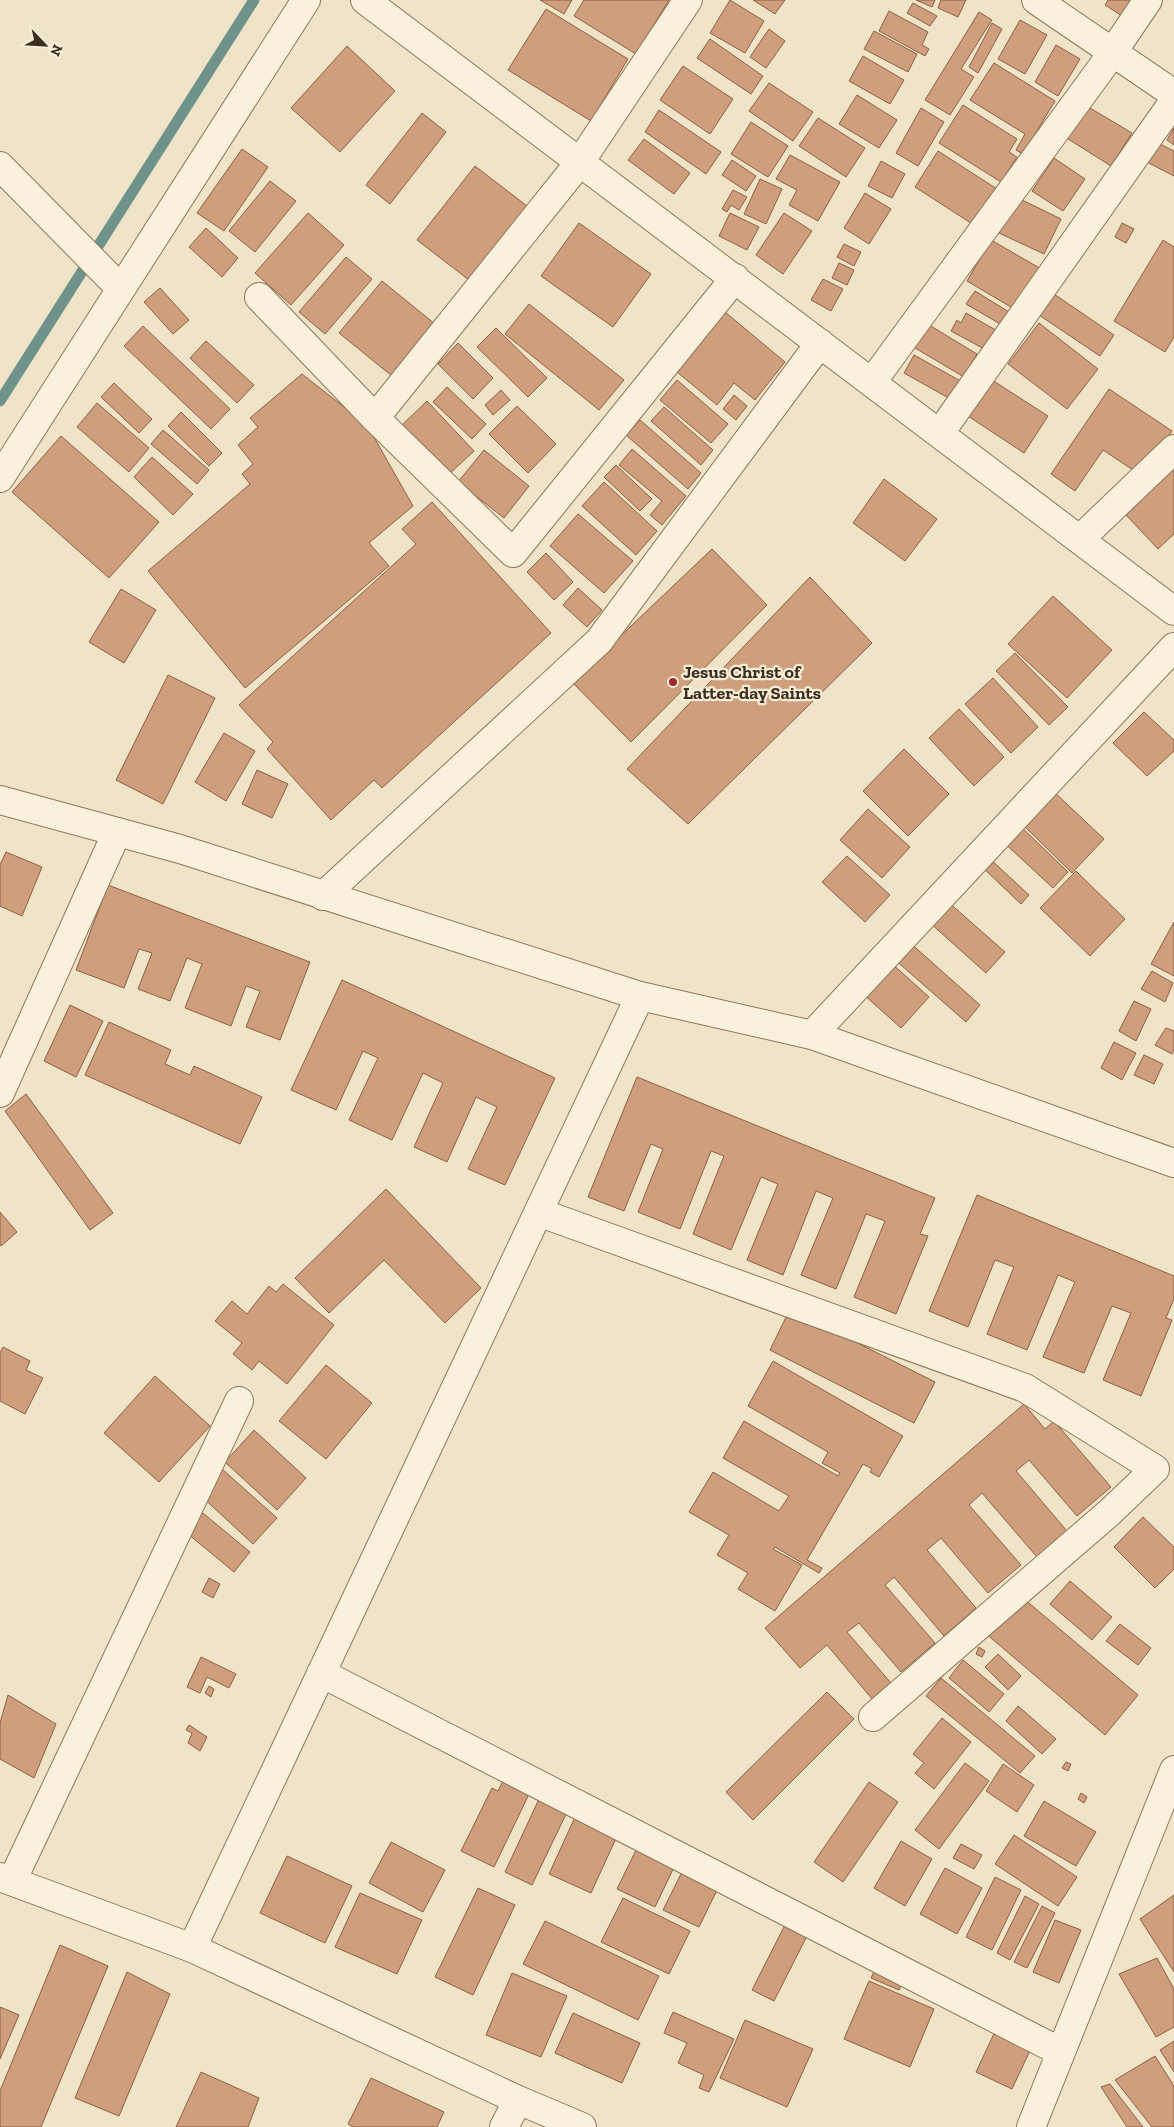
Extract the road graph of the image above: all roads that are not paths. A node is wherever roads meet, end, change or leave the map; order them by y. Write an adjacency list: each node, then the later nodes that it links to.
1 (306, 0): 12 (street)
2 (365, 0): 9 (street)
3 (688, 0): 9 (street)
4 (1036, 0): 6 (street)
5 (1148, 0): 6 (street)
6 (1112, 52): 7 (street); 15 (street)
7 (1174, 94)
8 (1174, 101): 17 (street)
9 (580, 162): 11 (street); 16 (street)
10 (0, 166): 12 (street)
11 (735, 278): 14 (street); 16 (street)
12 (121, 289): 19 (street)
13 (260, 297): 16 (street)
14 (820, 343): 15 (street); 25 (street)
15 (872, 382): 17 (street)
16 (375, 418)
17 (940, 434): 20 (street)
18 (1174, 449): 20 (street)
19 (0, 478)
20 (1080, 539): 21 (street)
21 (1174, 611)
22 (1174, 647): 27 (street)
23 (0, 800): 24 (street)
24 (117, 832): 25 (street); 28 (street)
25 (323, 896): 26 (street)
26 (640, 996): 27 (street); 30 (street)
27 (812, 1035): 29 (street)
28 (0, 1094)
29 (1174, 1163)
30 (538, 1212): 32 (street); 33 (street)
31 (239, 1400): 35 (street)
32 (321, 1673): 36 (street); 37 (street)
33 (873, 1717)
34 (1174, 1770): 37 (street)
35 (6, 1879): 36 (street)
36 (192, 1948): 38 (street)
37 (1061, 2052): 41 (street)
38 (518, 2100): 39 (street); 40 (street)
39 (504, 2127)
40 (582, 2127)
41 (1031, 2127)

